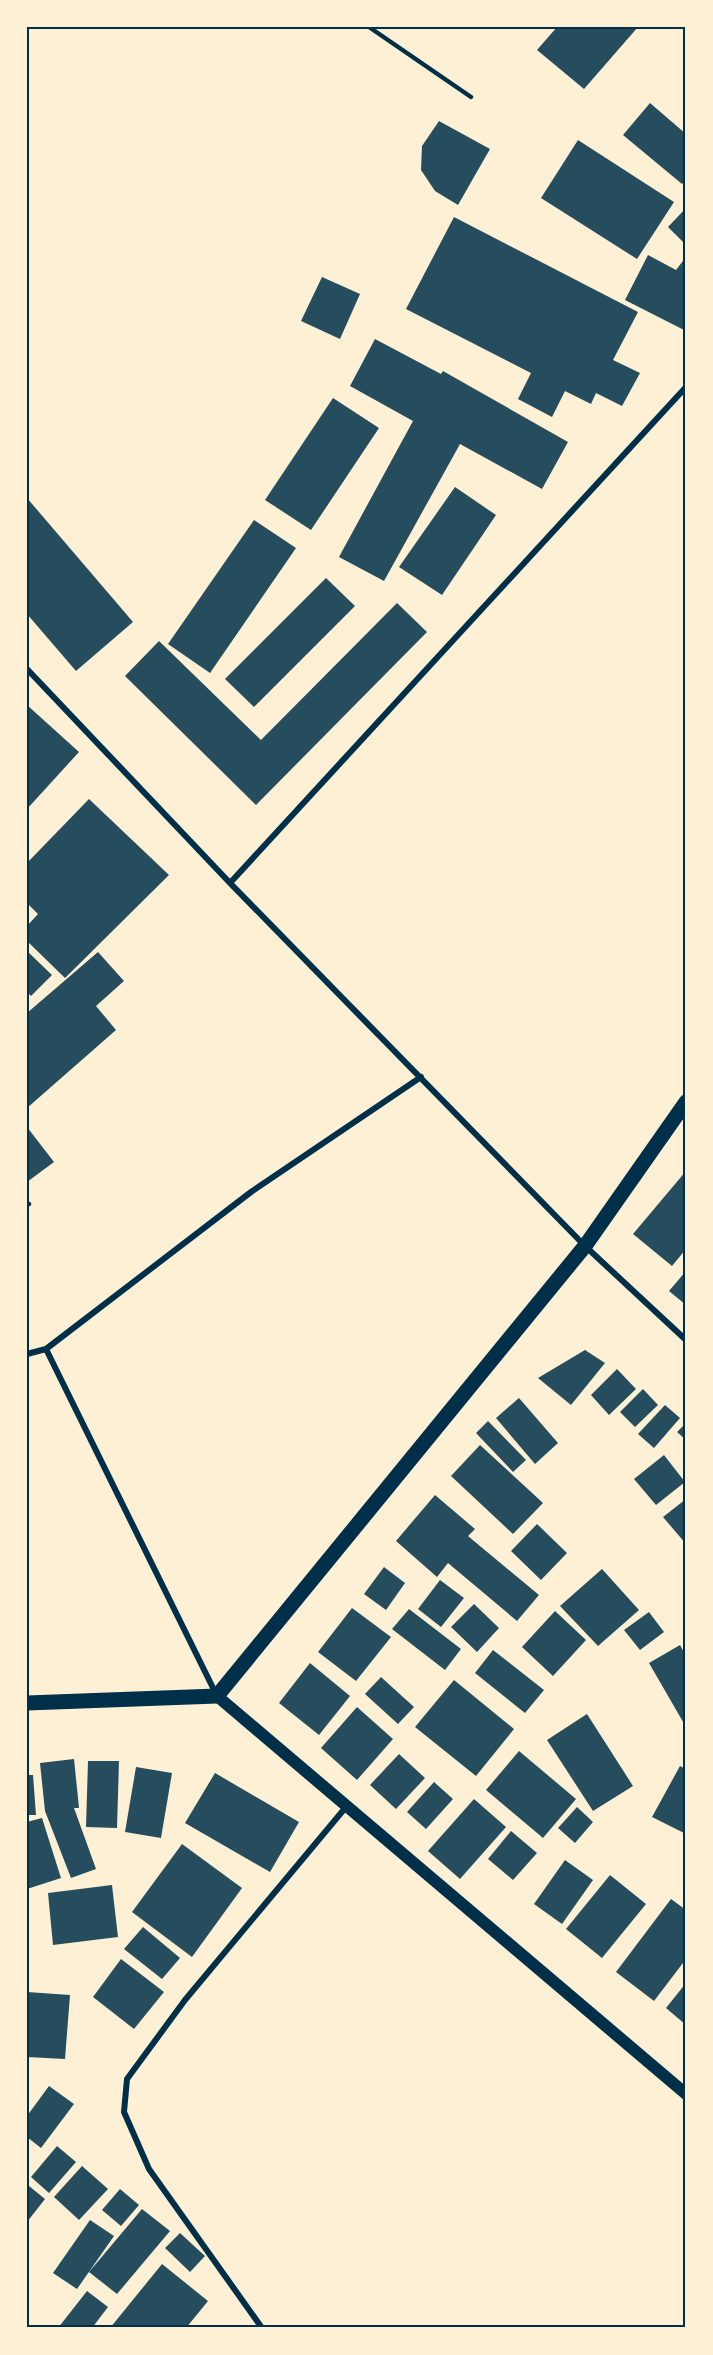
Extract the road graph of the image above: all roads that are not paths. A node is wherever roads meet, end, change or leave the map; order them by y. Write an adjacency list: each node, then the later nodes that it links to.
1 (369, 27): 2 (lane)
2 (471, 97)
3 (686, 387): 5 (street)
4 (27, 669): 5 (street)
5 (230, 883): 6 (street)
6 (421, 1077): 8 (street); 10 (street)
7 (686, 1102): 8 (main road)
8 (585, 1246): 9 (street); 12 (main road)
9 (686, 1340)
10 (46, 1349): 11 (street); 12 (street)
11 (27, 1354)
12 (217, 1696): 13 (main road); 14 (main road)
13 (27, 1703)
14 (346, 1807): 15 (main road); 16 (street)
15 (686, 2094)
16 (262, 2328)

